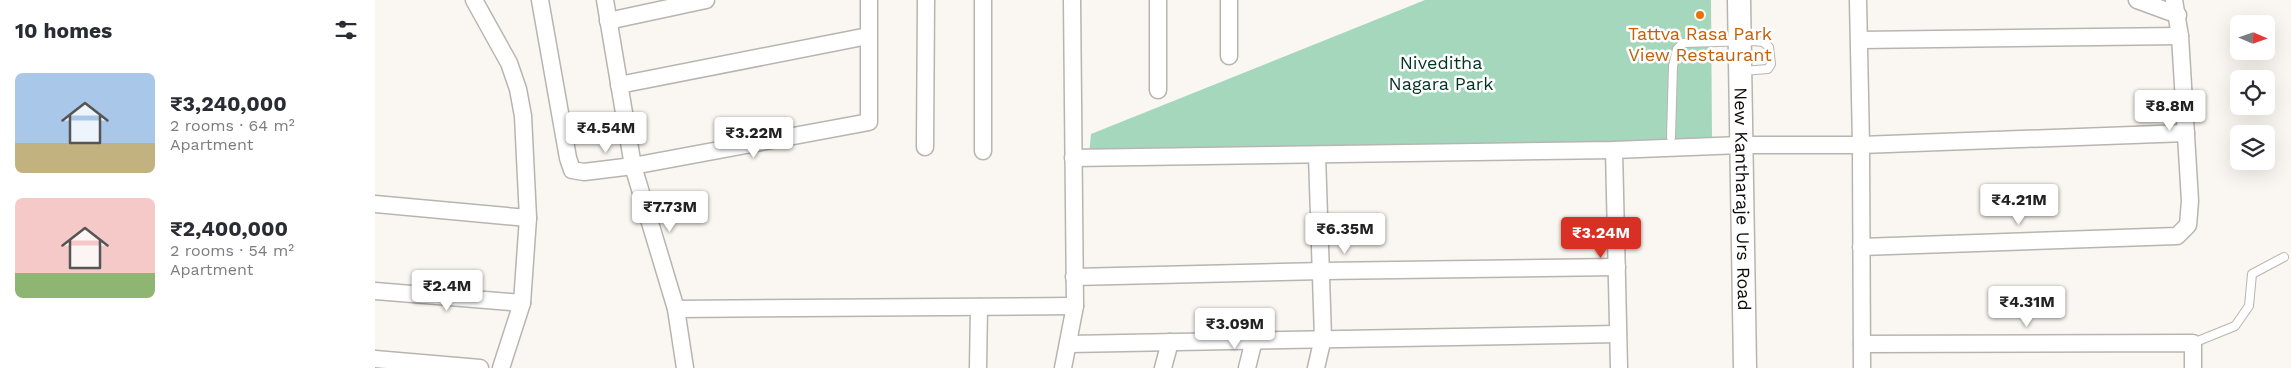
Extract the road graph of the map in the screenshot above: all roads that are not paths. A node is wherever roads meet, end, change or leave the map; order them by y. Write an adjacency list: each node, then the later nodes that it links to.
1 (474, 0): 35 (street)
2 (540, 0): 33 (street)
3 (605, 0): 15 (street)
4 (706, 0): 15 (street)
5 (869, 0): 16 (street)
6 (926, 0): 28 (street)
7 (983, 0): 29 (street)
8 (1072, 0): 32 (street)
9 (1158, 0): 23 (street)
10 (1229, 0): 20 (street)
11 (1739, 0): 19 (main road, New Kantharaje Urs Road)
12 (1858, 0): 18 (street)
13 (2137, 0): 14 (street)
14 (2176, 7): 17 (street)
15 (608, 22): 22 (street)
16 (868, 36): 22 (street); 33 (street)
17 (2180, 36): 18 (street); 24 (street)
18 (1859, 40): 27 (street)
19 (1740, 41): 21 (main road, New Kantharaje Urs Road); 21 (lane); 25 (lane)
20 (1229, 56)
21 (1741, 71): 26 (main road, New Kantharaje Urs Road)
22 (619, 85): 33 (street)
23 (1158, 90)
24 (2186, 133): 27 (street); 36 (street)
25 (1671, 137)
26 (1741, 145): 27 (street); 30 (street); 63 (main road, New Kantharaje Urs Road)
27 (1861, 145): 36 (street)
28 (925, 147)
29 (983, 150)
30 (1613, 150): 31 (street); 38 (street)
31 (1317, 156): 32 (street); 39 (street)
32 (1073, 158): 40 (street)
33 (633, 166): 45 (street)
34 (375, 204): 35 (street)
35 (529, 218): 42 (street)
36 (1861, 247): 52 (street)
37 (2284, 258): 50 (lane)
38 (1617, 267): 39 (street); 46 (street)
39 (1323, 271): 40 (street); 47 (street)
40 (1074, 277): 43 (street)
41 (375, 290): 42 (street)
42 (522, 303): 55 (street)
43 (1075, 306): 44 (street); 51 (street)
44 (979, 307): 45 (street); 57 (street)
45 (676, 310): 56 (street)
46 (1618, 334): 47 (street); 62 (street)
47 (1323, 338): 48 (street); 61 (street)
48 (1254, 340): 49 (street); 60 (street)
49 (1170, 342): 51 (street); 59 (street)
50 (2193, 343): 52 (street); 65 (street)
51 (1069, 344): 58 (street)
52 (1862, 344): 64 (street)
53 (375, 359): 54 (street)
54 (480, 368)
55 (501, 368)
56 (685, 368)
57 (978, 368)
58 (1063, 368)
59 (1163, 368)
60 (1247, 368)
61 (1316, 368)
62 (1619, 368)
63 (1745, 368)
64 (1862, 368)
65 (2193, 368)

